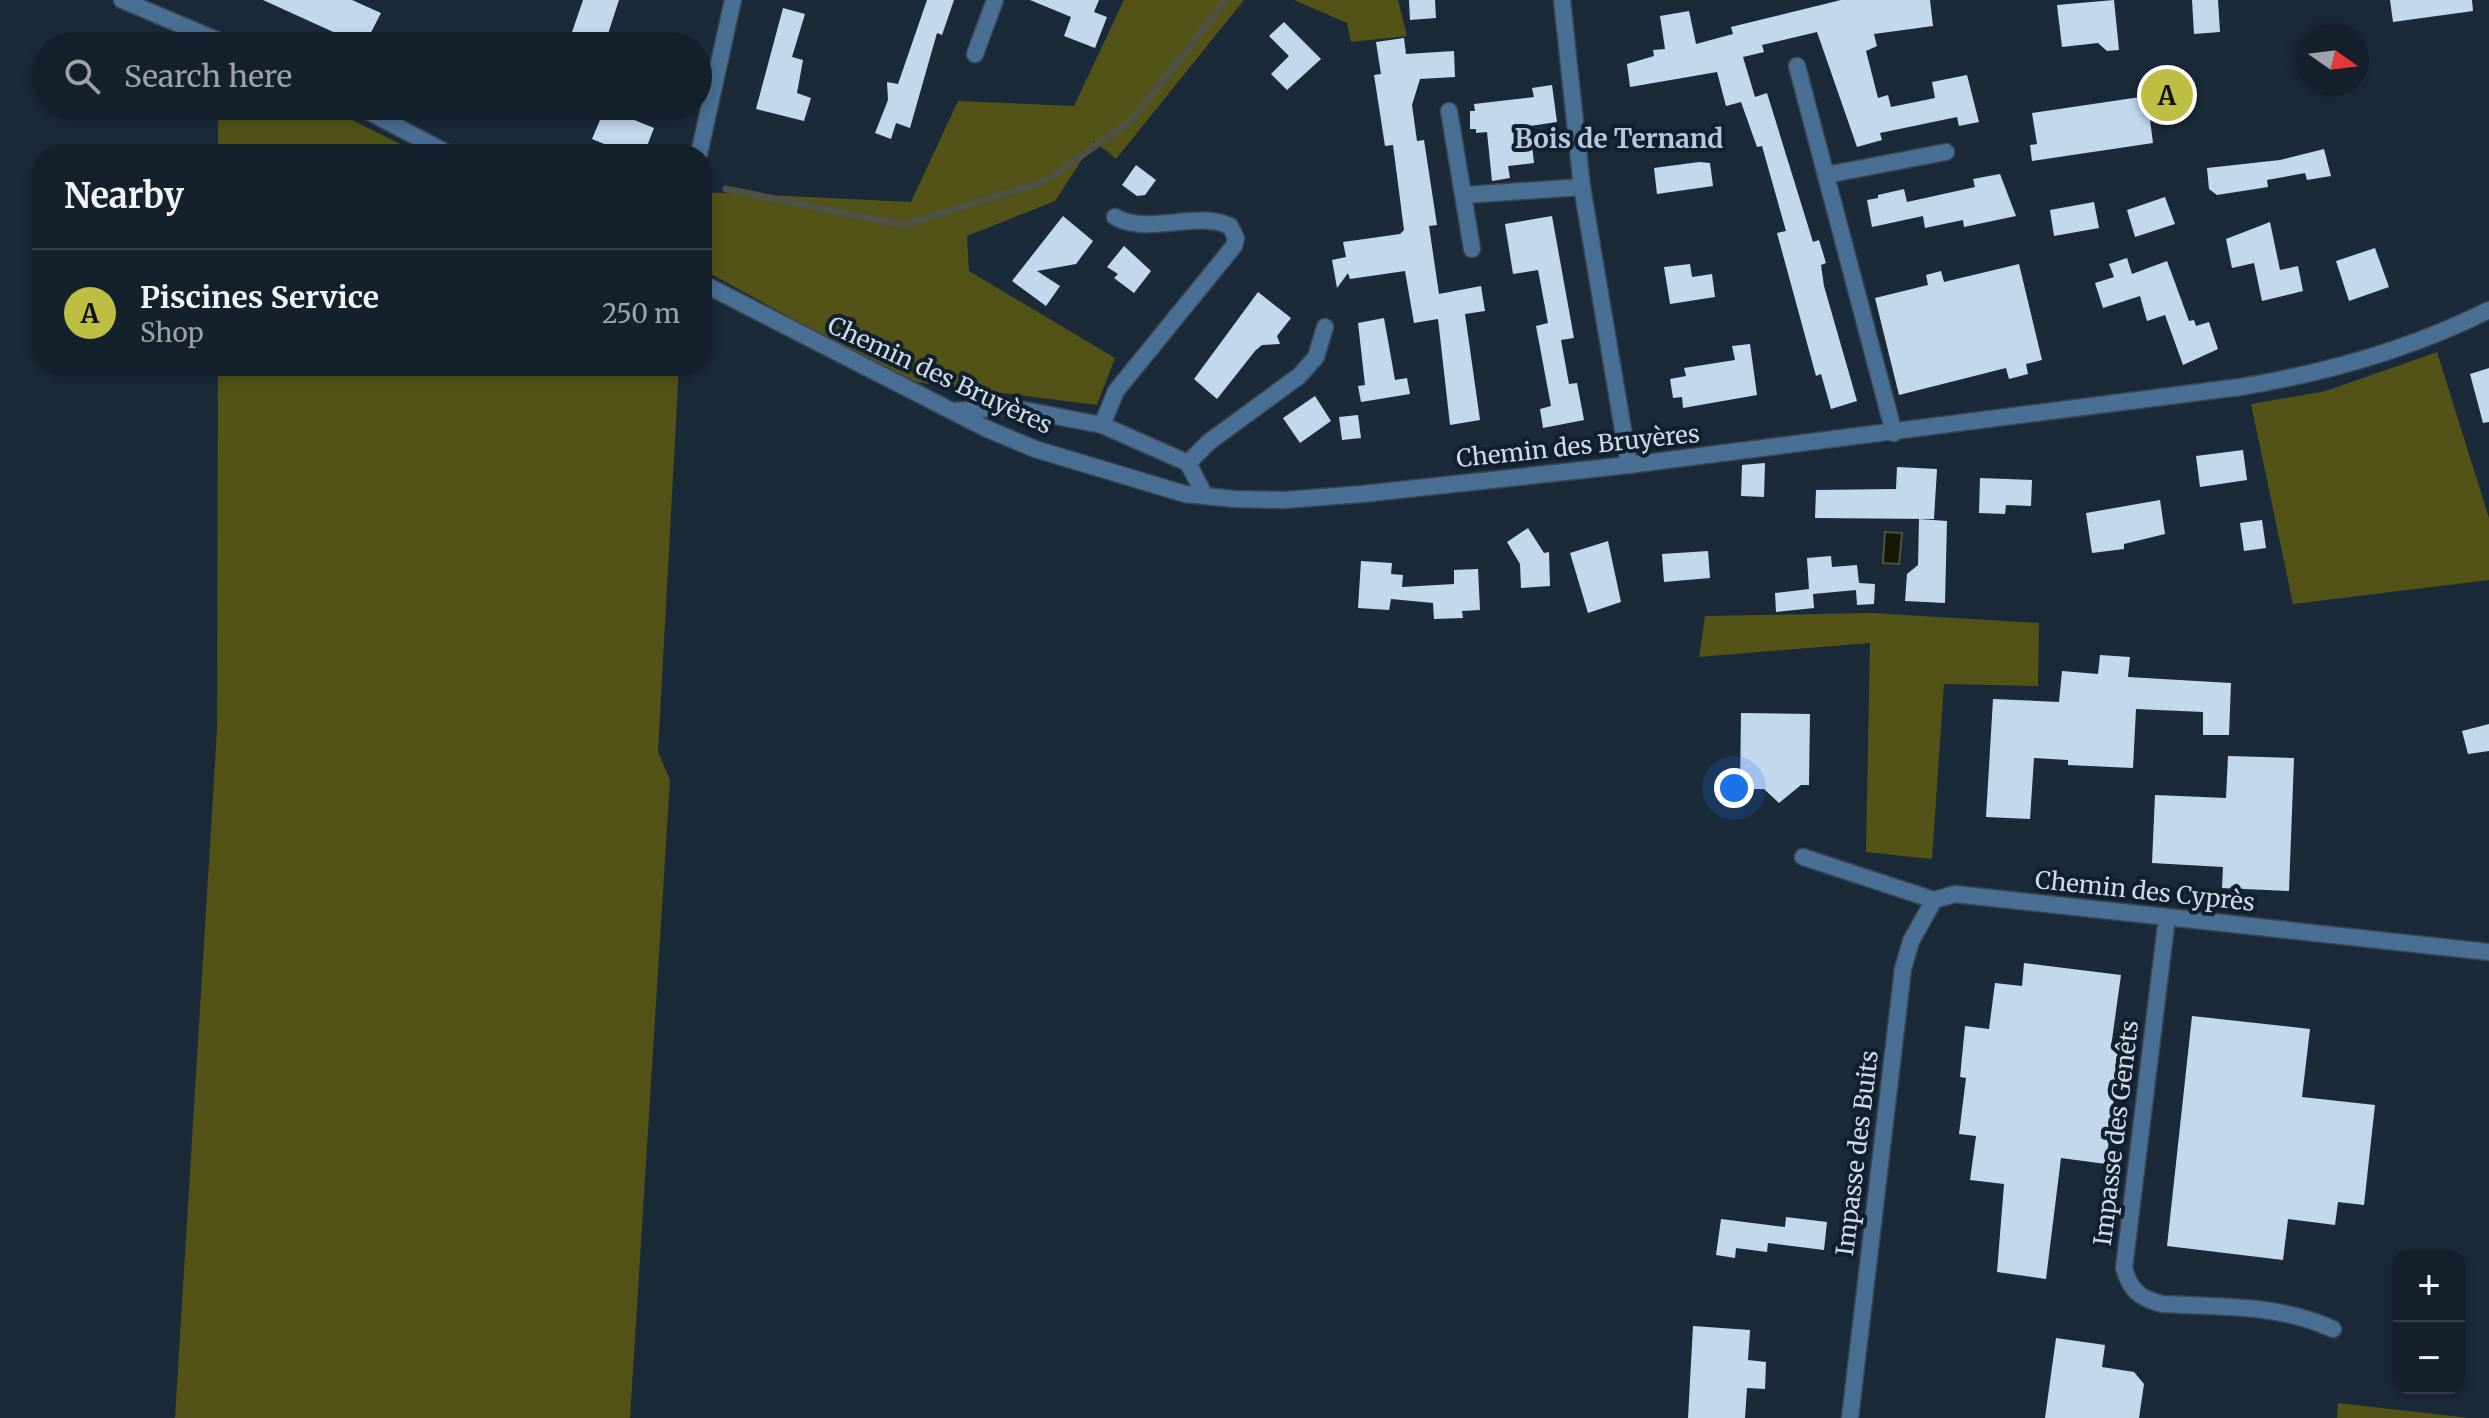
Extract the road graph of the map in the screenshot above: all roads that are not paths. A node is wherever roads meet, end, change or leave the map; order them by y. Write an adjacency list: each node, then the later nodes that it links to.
1 (122, 0): 5 (street)
2 (733, 0): 8 (street)
3 (995, 0): 6 (street)
4 (1562, 0): 16 (street)
5 (198, 32)
6 (975, 54)
7 (1797, 66): 15 (street)
8 (712, 95)
9 (1449, 111): 17 (street)
10 (385, 120): 12 (street)
11 (707, 120): 13 (street)
12 (430, 144)
13 (701, 144)
14 (1946, 152): 15 (street)
15 (1826, 175): 25 (street)
16 (1582, 187): 17 (street); 27 (street)
17 (1465, 195): 19 (street)
18 (1115, 217): 24 (street)
19 (1472, 249)
20 (712, 288): 23 (street, Chemin des Bruyères)
21 (2489, 310): 25 (street, Chemin des Bruyères)
22 (1325, 327): 26 (street)
23 (953, 412): 24 (street); 28 (street, Chemin des Bruyères)
24 (1102, 425): 26 (street)
25 (1894, 433): 27 (street, Chemin des Bruyères)
26 (1188, 463): 28 (street)
27 (1629, 465): 28 (street, Chemin des Bruyères)
28 (1205, 496)
29 (1803, 857): 30 (street, Chemin des Cyprès)
30 (1934, 900): 31 (street, Chemin des Cyprès); 34 (street, Impasse des Buits)
31 (2167, 917): 32 (street, Chemin des Cyprès); 33 (street, Impasse des Genêts)
32 (2489, 952)
33 (2333, 1329)
34 (1850, 1418)

